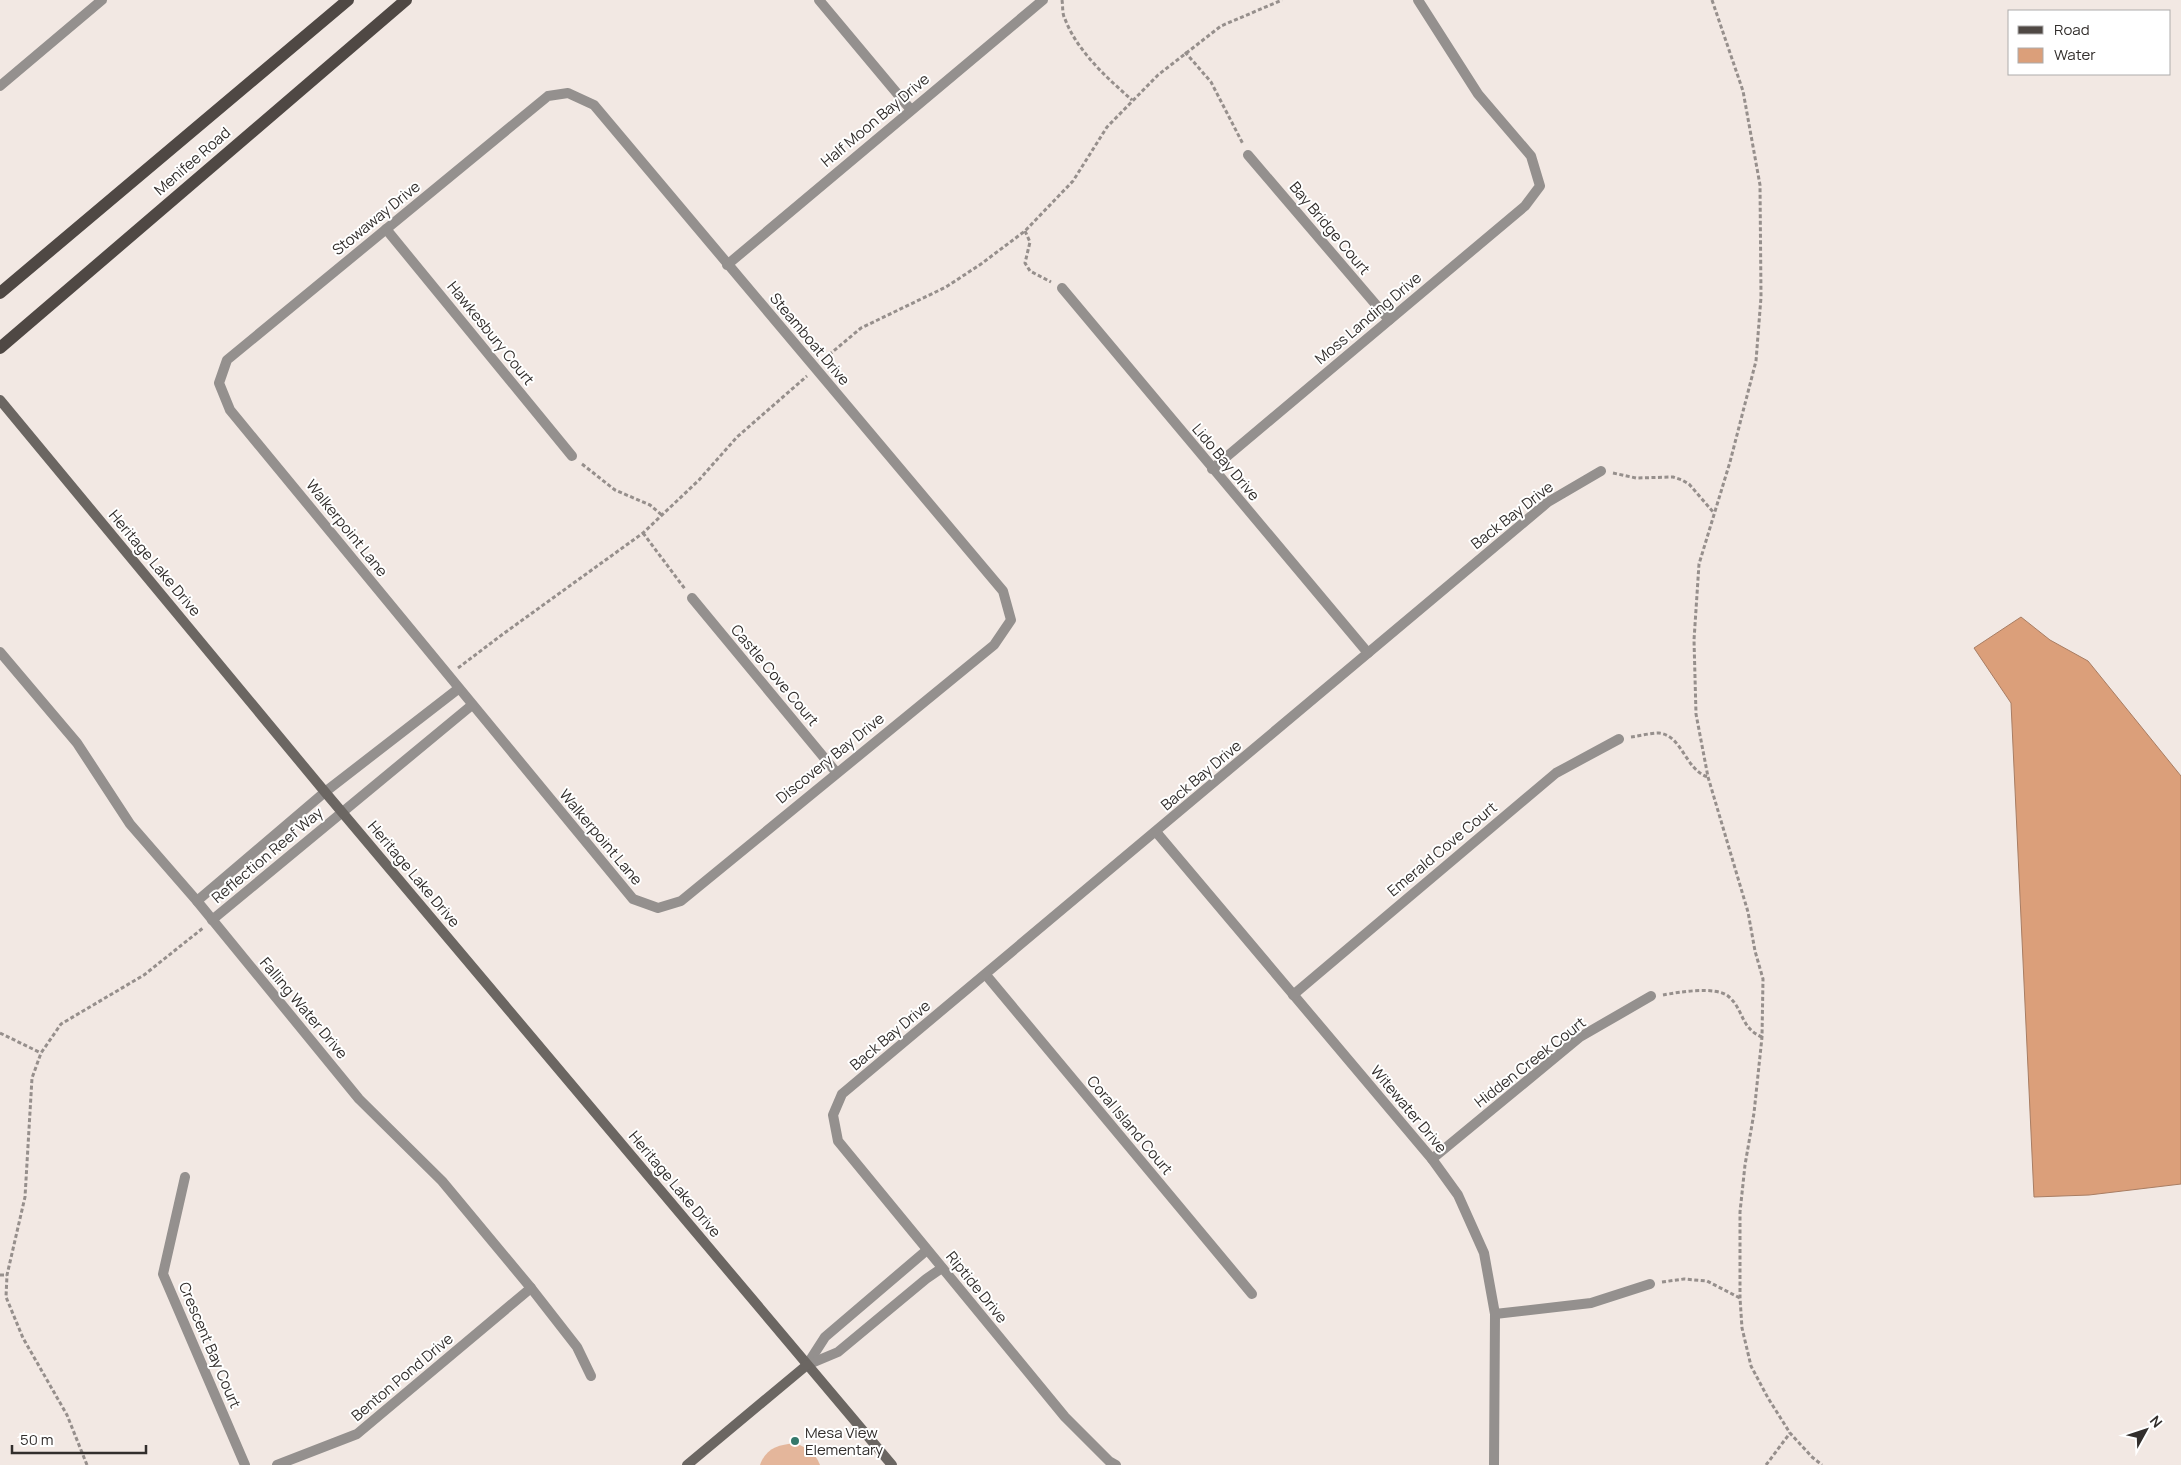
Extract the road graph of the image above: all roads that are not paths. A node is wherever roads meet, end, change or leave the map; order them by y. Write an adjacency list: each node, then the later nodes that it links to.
1 (102, 0): 7 (street)
2 (348, 0): 14 (main road, Menifee Road)
3 (406, 0): 16 (main road, Menifee Road)
4 (819, 0): 9 (street)
5 (1043, 0): 9 (street, Half Moon Bay Drive)
6 (1418, 0): 15 (street, Moss Landing Drive)
7 (0, 86)
8 (568, 93): 11 (street, Stowaway Drive); 12 (street, Steamboat Drive)
9 (911, 110): 12 (street, Half Moon Bay Drive)
10 (1248, 155): 15 (street, Bay Bridge Court)
11 (386, 229): 17 (street, Stowaway Drive); 19 (street, Hawkesbury Court)
12 (727, 265): 23 (street, Steamboat Drive)
13 (1062, 288): 20 (street, Lido Bay Drive)
14 (0, 293)
15 (1389, 320): 20 (street, Moss Landing Drive)
16 (0, 348)
17 (219, 383): 26 (street, Walkerpoint Lane)
18 (0, 400): 30 (street, Heritage Lake Drive)
19 (572, 456)
20 (1212, 469): 25 (street, Lido Bay Drive)
21 (1602, 471): 25 (street, Back Bay Drive)
22 (692, 598): 29 (street, Castle Cove Court)
23 (1011, 620): 29 (street, Discovery Bay Drive)
24 (0, 652): 33 (street, Falling Water Drive)
25 (1368, 654): 32 (street, Back Bay Drive)
26 (458, 689): 27 (street, Walkerpoint Lane); 30 (street)
27 (472, 705): 31 (street); 34 (street, Walkerpoint Lane)
28 (1619, 738): 37 (street, Emerald Cove Court)
29 (836, 772): 34 (street, Discovery Bay Drive)
30 (326, 792): 31 (street, Heritage Lake Drive); 33 (street, Reflection Reef Way)
31 (342, 812): 35 (street, Reflection Reef Way); 48 (street, Heritage Lake Drive)
32 (1157, 832): 36 (street, Back Bay Drive); 37 (street, Witewater Drive)
33 (197, 901): 35 (street, Falling Water Drive)
34 (658, 908)
35 (212, 920): 45 (street, Falling Water Drive)
36 (986, 975): 39 (street, Back Bay Drive); 46 (street, Coral Island Court)
37 (1293, 994): 40 (street, Witewater Drive)
38 (1651, 996): 40 (street, Hidden Creek Court)
39 (833, 1115): 42 (street, Riptide Drive)
40 (1432, 1159): 47 (street, Witewater Drive)
41 (185, 1177): 50 (street, Crescent Bay Court)
42 (927, 1250): 43 (street, Riptide Drive); 48 (street)
43 (942, 1268): 48 (street); 54 (street, Riptide Drive)
44 (1650, 1284): 47 (street)
45 (531, 1288): 49 (street, Falling Water Drive); 51 (street, Benton Pond Drive)
46 (1252, 1294)
47 (1495, 1314): 55 (street, Witewater Drive)
48 (807, 1365): 52 (street); 53 (street, Heritage Lake Drive)
49 (591, 1376)
50 (245, 1465)
51 (277, 1465)
52 (687, 1465)
53 (892, 1465)
54 (1116, 1465)
55 (1494, 1465)

